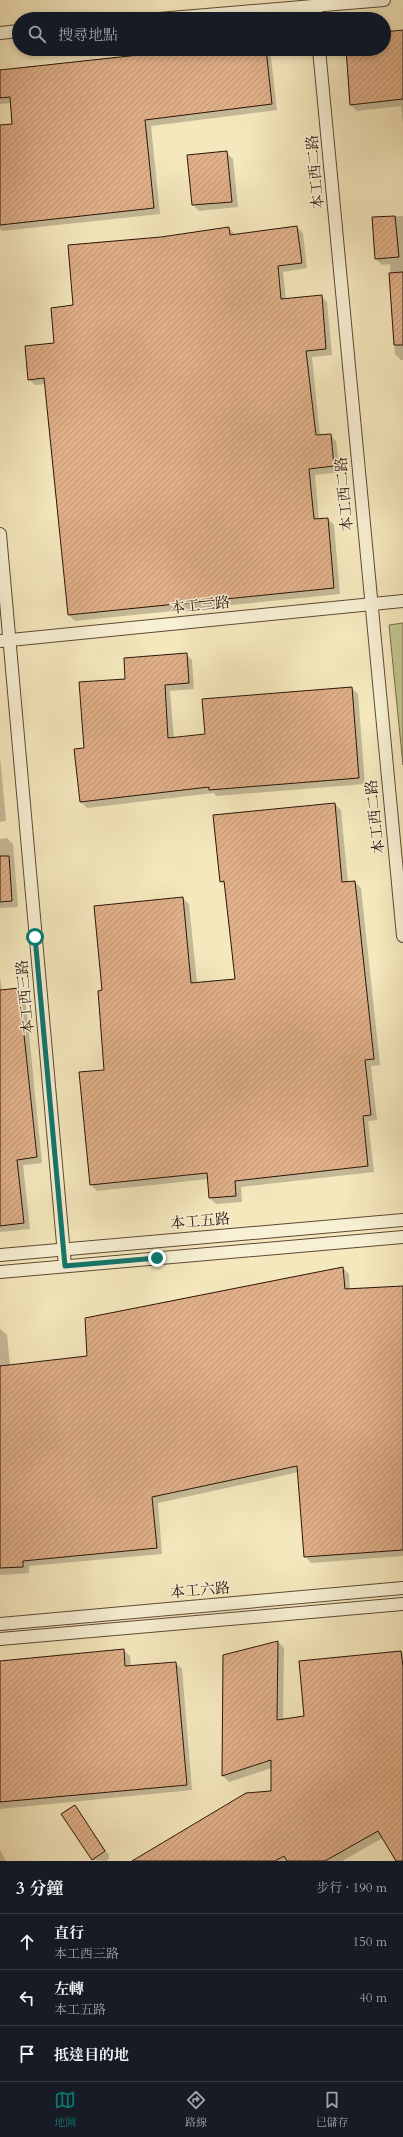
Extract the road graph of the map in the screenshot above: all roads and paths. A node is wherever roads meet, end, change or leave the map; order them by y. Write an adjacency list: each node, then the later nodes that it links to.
1 (384, 0): 2 (street)
2 (315, 5): 3 (street); 4 (street)
3 (237, 12)
4 (316, 12)
5 (12, 32): 6 (street)
6 (0, 33)
7 (320, 56): 10 (street, 本工西二路)
8 (0, 534): 11 (street, 本工西三路)
9 (403, 601): 10 (street, 本工三路)
10 (370, 604): 11 (street, 本工三路); 12 (street, 本工西二路)
11 (4, 641): 15 (street, 本工西三路)
12 (403, 936)
13 (403, 1220): 15 (street, 本工五路)
14 (403, 1237): 17 (street)
15 (64, 1250): 16 (street, 本工五路); 17 (street, 本工西三路)
16 (0, 1255)
17 (65, 1266): 18 (street)
18 (0, 1272)
19 (403, 1588): 21 (street, 本工六路)
20 (403, 1604): 22 (street, 本工六路)
21 (0, 1624)
22 (0, 1639)

